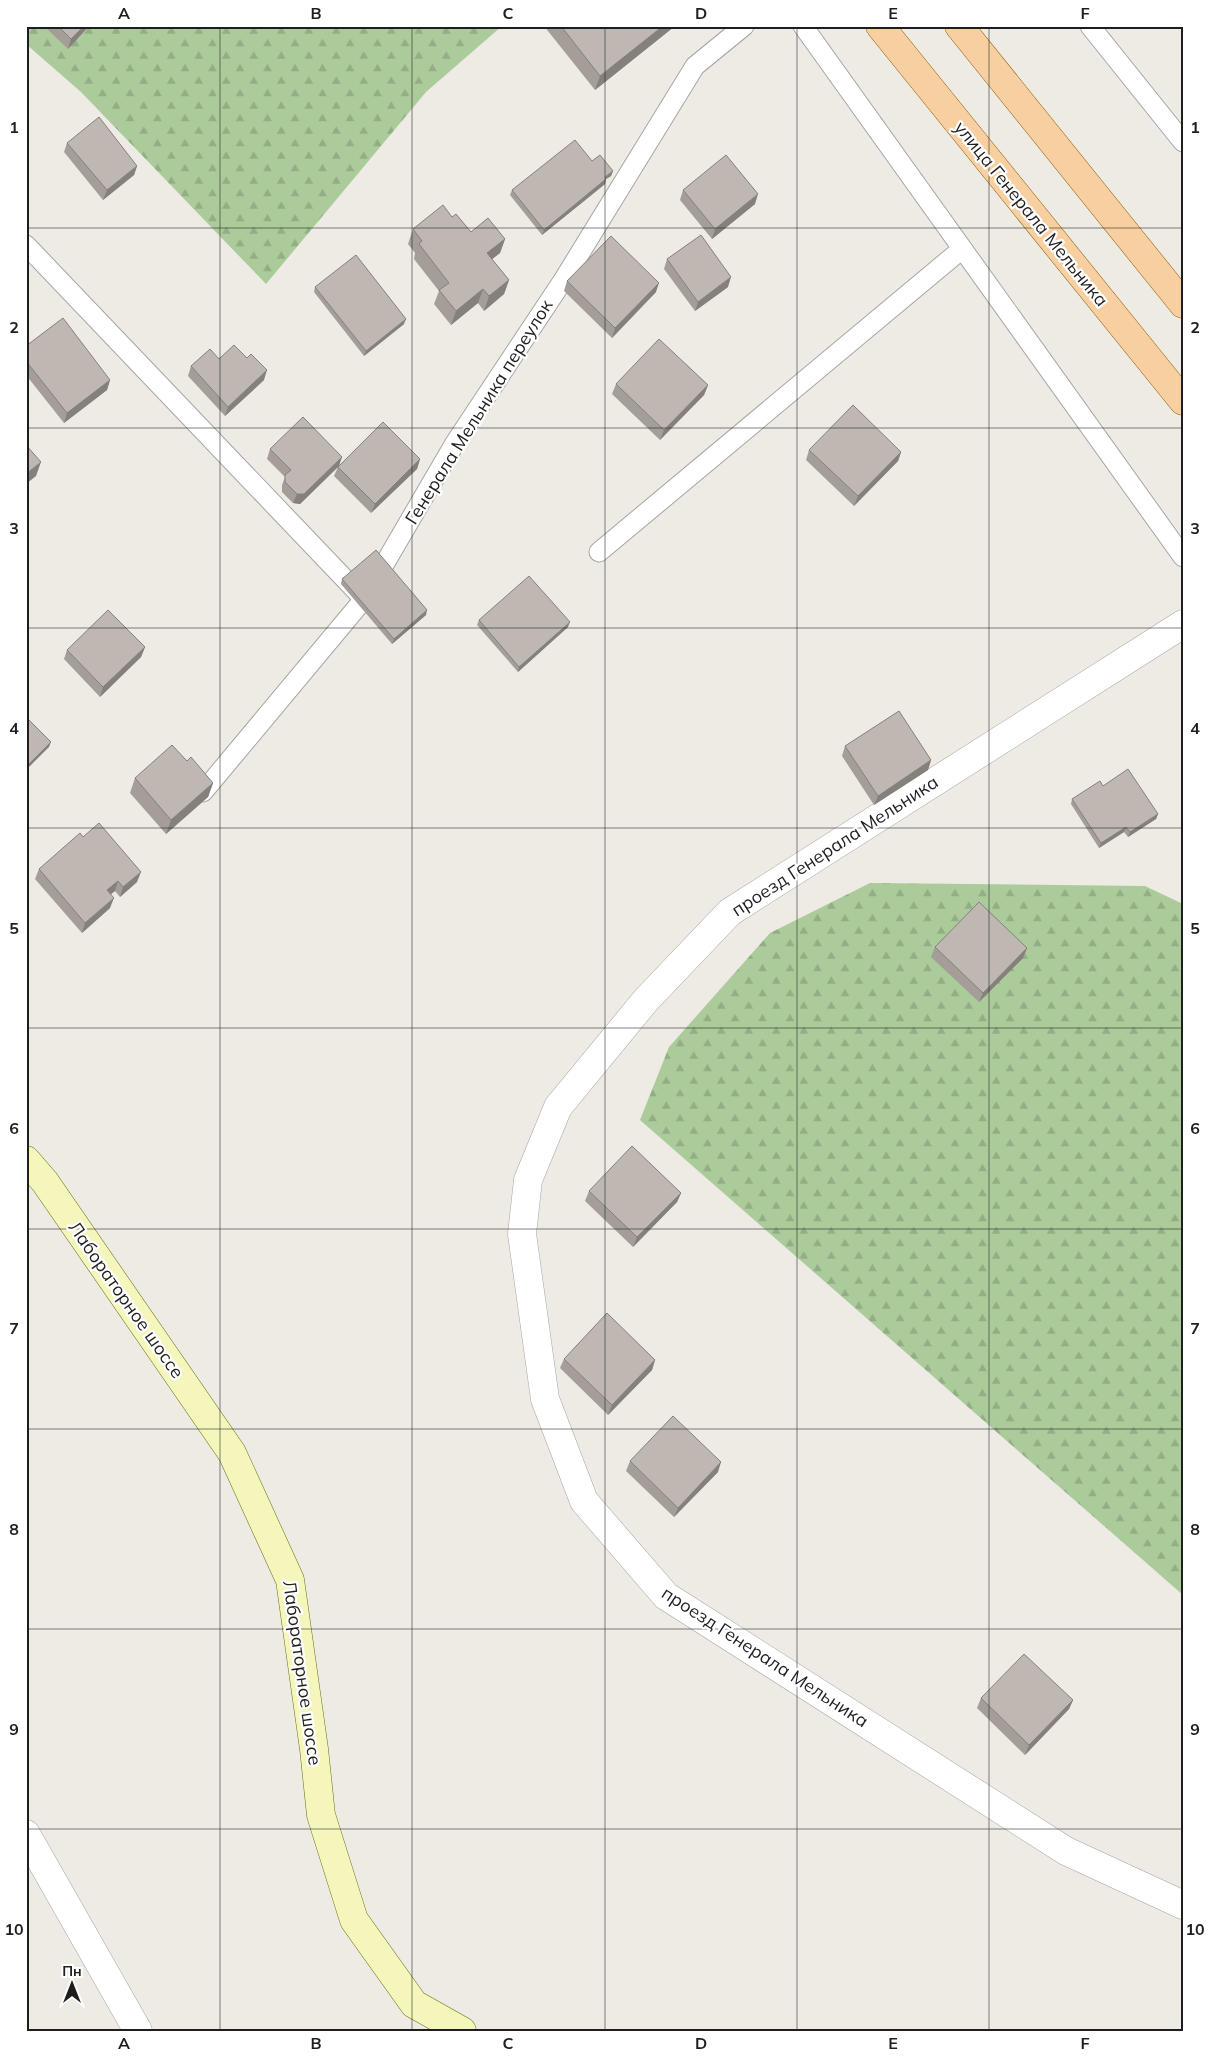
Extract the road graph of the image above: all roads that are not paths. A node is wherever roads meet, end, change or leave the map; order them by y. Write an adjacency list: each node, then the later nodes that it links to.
1 (744, 26): 13 (lane, Генерала Мельника переулок)
2 (803, 26): 8 (lane)
3 (880, 26): 10 (main road, улица Генерала Мельника)
4 (959, 26): 9 (main road)
5 (1090, 26): 6 (lane)
6 (1183, 142)
7 (26, 245): 13 (lane)
8 (962, 249): 11 (lane); 12 (lane)
9 (1183, 304)
10 (1183, 401)
11 (599, 552)
12 (1183, 557)
13 (364, 599): 15 (lane, Генерала Мельника переулок)
14 (1183, 624): 18 (street, проезд Генерала Мельника)
15 (203, 792)
16 (26, 1160): 20 (main road, Лабораторное шоссе)
17 (26, 1834): 19 (street)
18 (1183, 1905)
19 (138, 2031)
20 (462, 2031)

